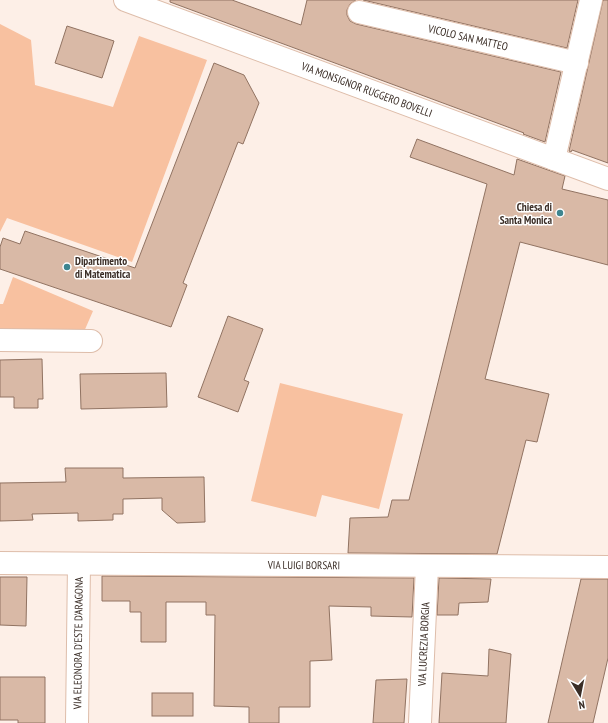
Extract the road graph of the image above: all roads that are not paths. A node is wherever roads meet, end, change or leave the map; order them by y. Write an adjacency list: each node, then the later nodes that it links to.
1 (125, 0): 5 (street, VIA MONSIGNOR RUGGERO BOVELLI)
2 (591, 0): 4 (street)
3 (359, 12): 4 (street, VICOLO SAN MATTEO)
4 (577, 63): 5 (street)
5 (554, 159): 6 (street, VIA MONSIGNOR RUGGERO BOVELLI)
6 (608, 179)
7 (0, 340): 8 (street)
8 (91, 341)
9 (0, 563): 10 (street, VIA LUIGI BORSARI)
10 (80, 564): 11 (street, VIA LUIGI BORSARI); 13 (street, VIA ELEONORA D'ESTE D'ARAGONA)
11 (427, 566): 12 (street, VIA LUIGI BORSARI); 14 (street, VIA LUCREZIA BORGIA)
12 (608, 567)
13 (77, 723)
14 (420, 723)

